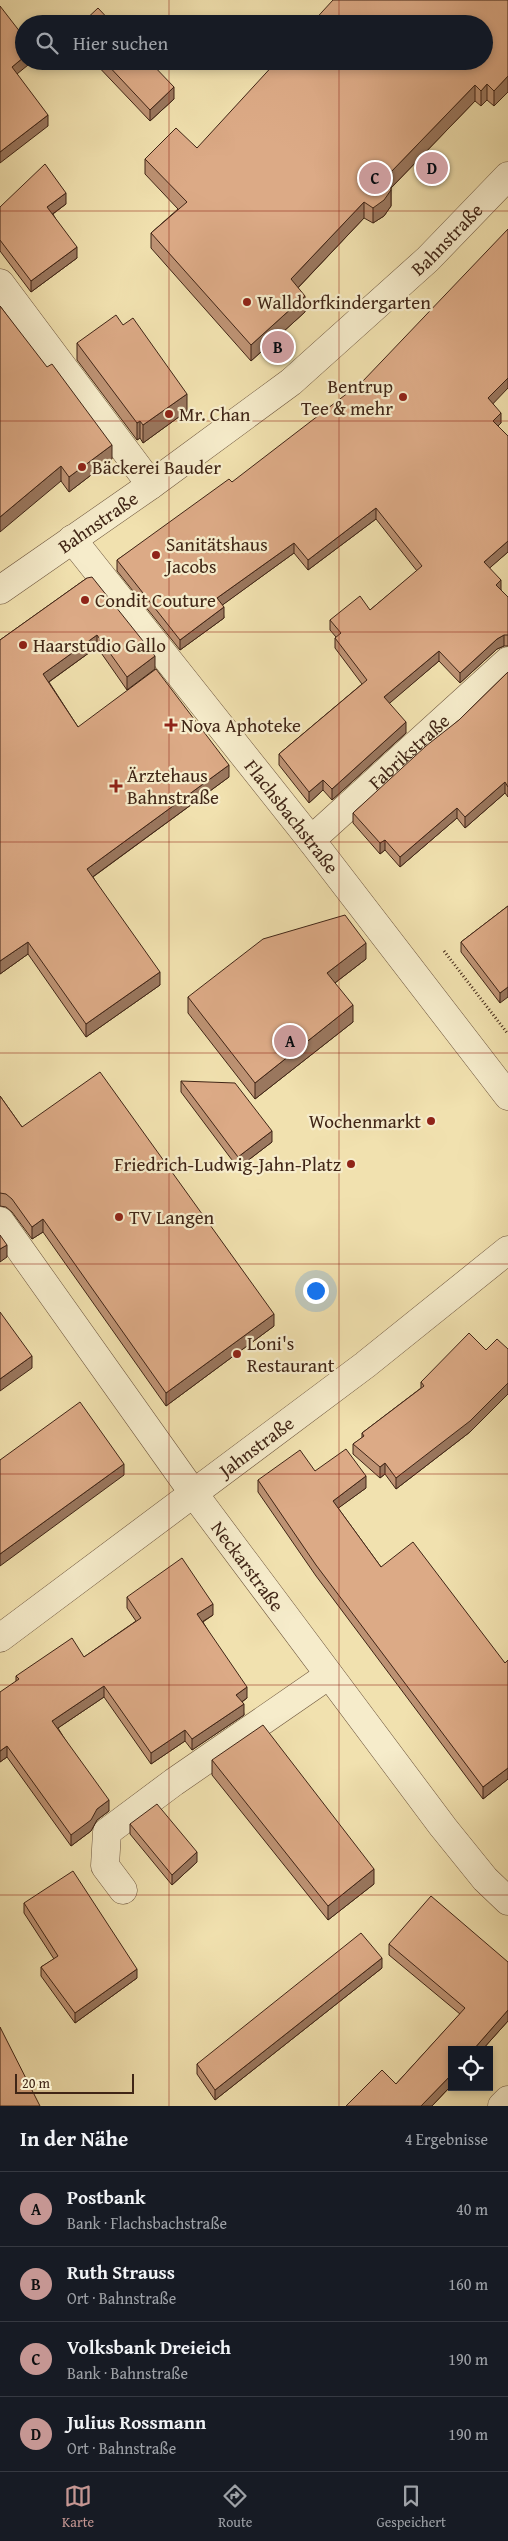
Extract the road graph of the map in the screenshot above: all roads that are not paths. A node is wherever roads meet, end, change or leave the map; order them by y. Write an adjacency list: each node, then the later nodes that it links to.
1 (508, 176): 3 (street, Bahnstraße)
2 (0, 283): 3 (street)
3 (151, 485): 4 (street, Bahnstraße)
4 (72, 539): 5 (street, Bahnstraße); 7 (street, Flachsbachstraße)
5 (0, 590)
6 (508, 661): 7 (street, Fabrikstraße)
7 (310, 840): 8 (street, Flachsbachstraße)
8 (508, 1096)
9 (0, 1221): 11 (street, Neckarstraße)
10 (508, 1250): 11 (street, Jahnstraße)
11 (194, 1494): 12 (street, Jahnstraße); 13 (street, Neckarstraße)
12 (0, 1638)
13 (329, 1675): 14 (street); 15 (street, Neckarstraße)
14 (123, 1890)
15 (508, 1901)
16 (508, 2100): 17 (street)
17 (502, 2106)

